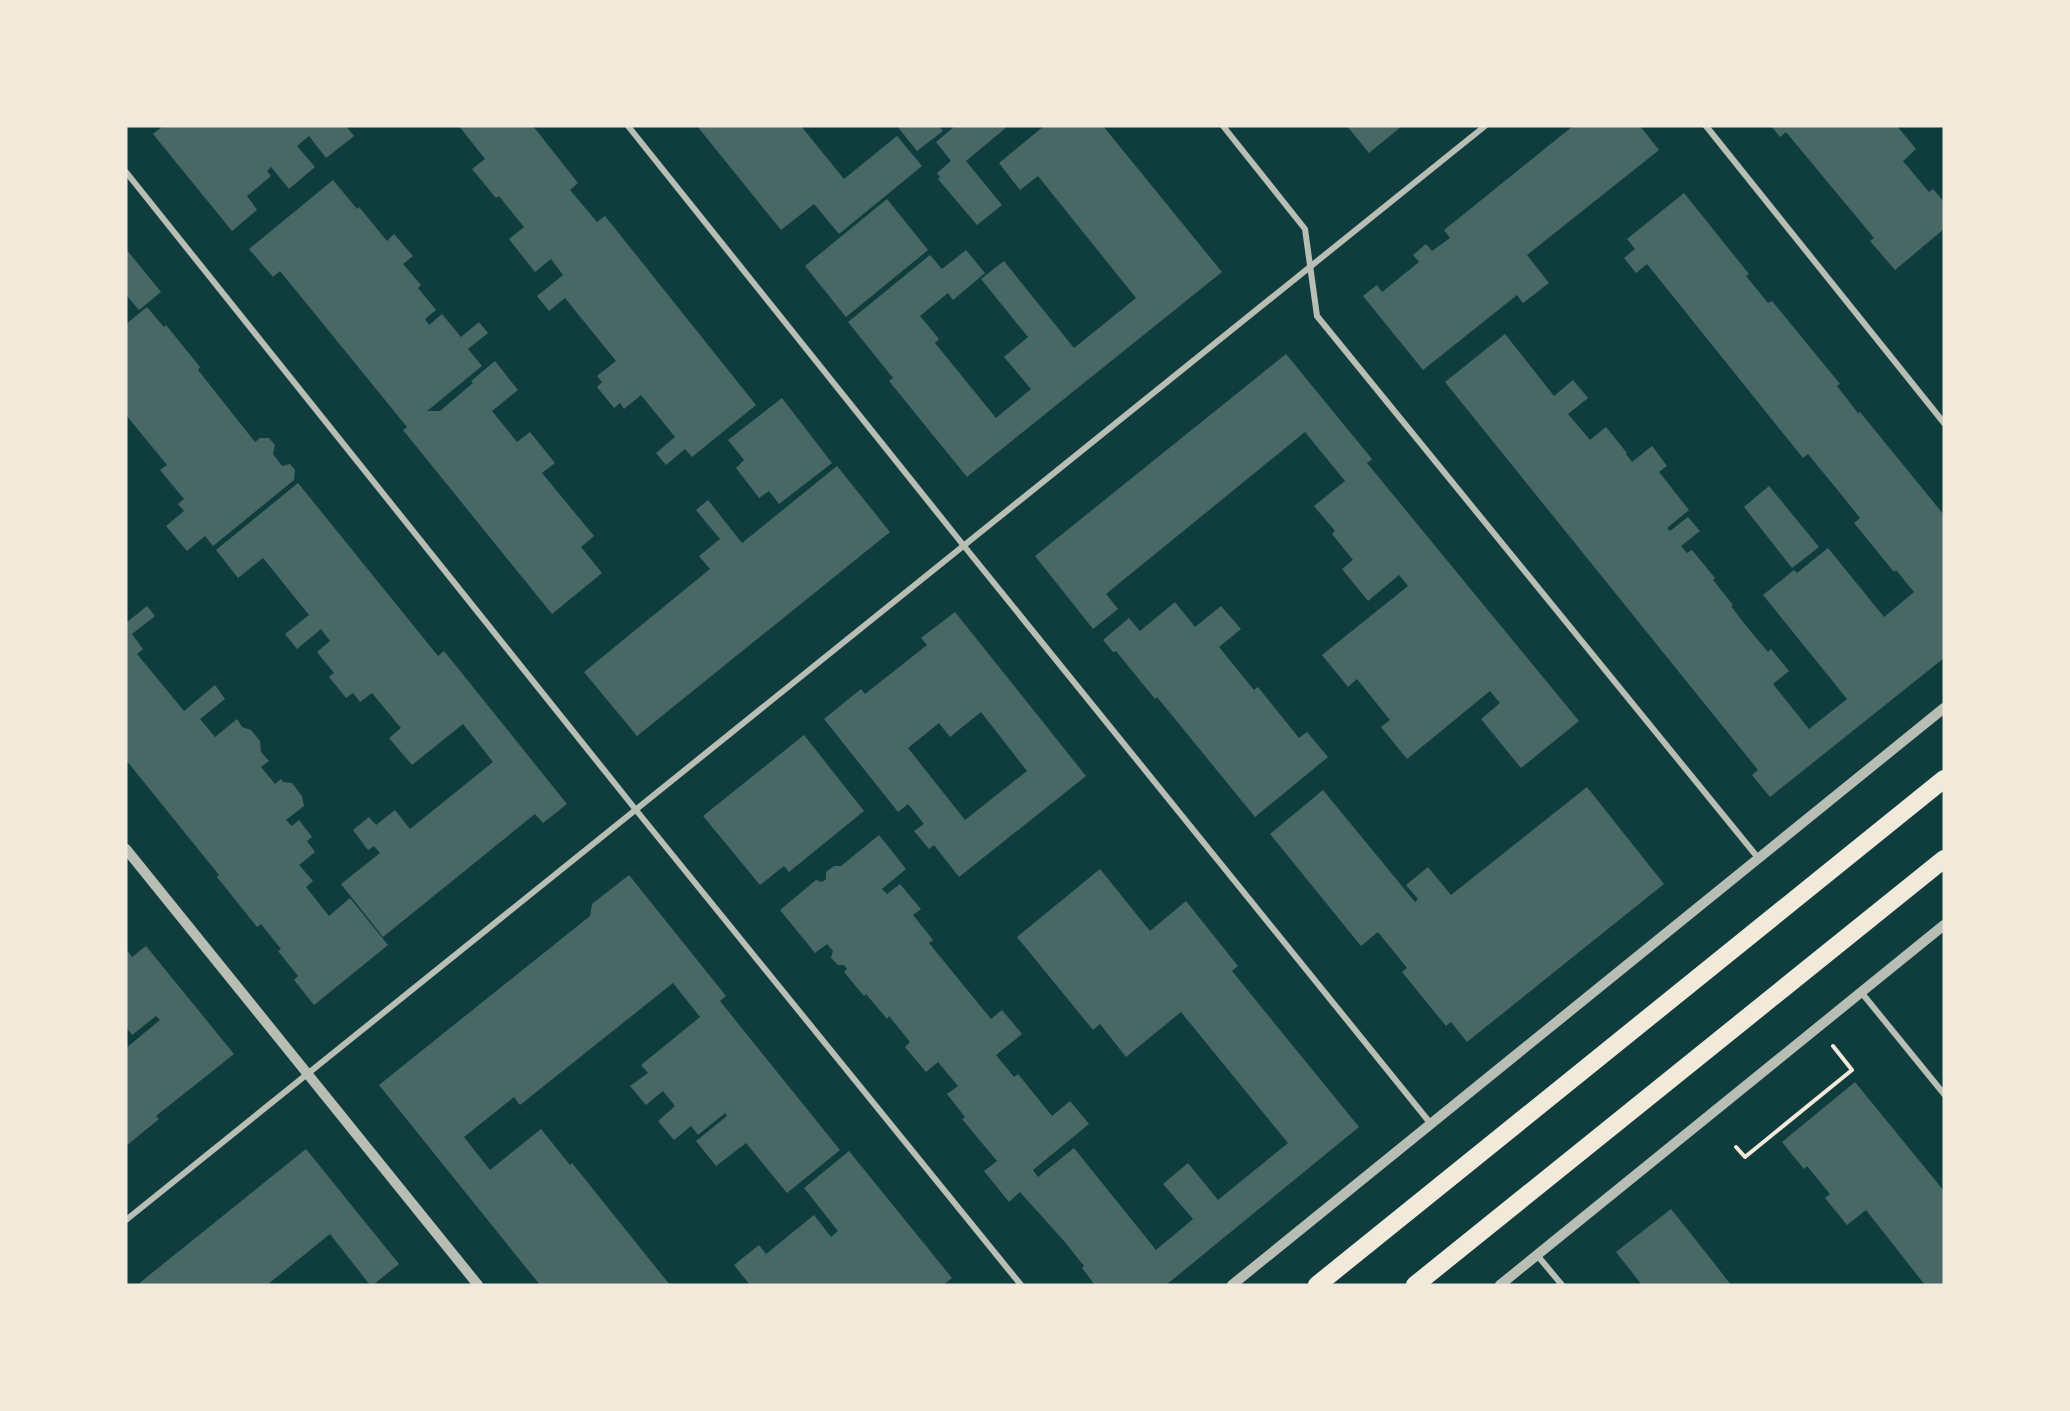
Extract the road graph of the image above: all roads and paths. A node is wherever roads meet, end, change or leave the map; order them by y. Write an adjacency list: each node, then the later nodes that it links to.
1 (628, 126): 8 (street)
2 (1223, 126): 6 (street)
3 (1485, 126): 6 (street)
4 (1706, 126): 7 (street)
5 (126, 172): 11 (street)
6 (1310, 267): 8 (street); 13 (street)
7 (1944, 423)
8 (963, 546): 11 (street); 20 (street)
9 (1944, 708): 13 (street)
10 (1944, 779): 27 (highway)
11 (636, 810): 18 (street); 25 (street)
12 (126, 849): 18 (street)
13 (1759, 859): 20 (street)
14 (1944, 859): 28 (highway)
15 (1944, 925): 16 (street)
16 (1861, 992): 19 (street); 23 (street)
17 (1852, 1070): 21 (path)
18 (308, 1074): 22 (street); 24 (street)
19 (1944, 1094)
20 (1431, 1124): 26 (street)
21 (1736, 1147)
22 (126, 1220)
23 (1537, 1255): 29 (street); 30 (street)
24 (478, 1285)
25 (1021, 1285)
26 (1232, 1285)
27 (1317, 1285)
28 (1415, 1285)
29 (1500, 1285)
30 (1562, 1285)

